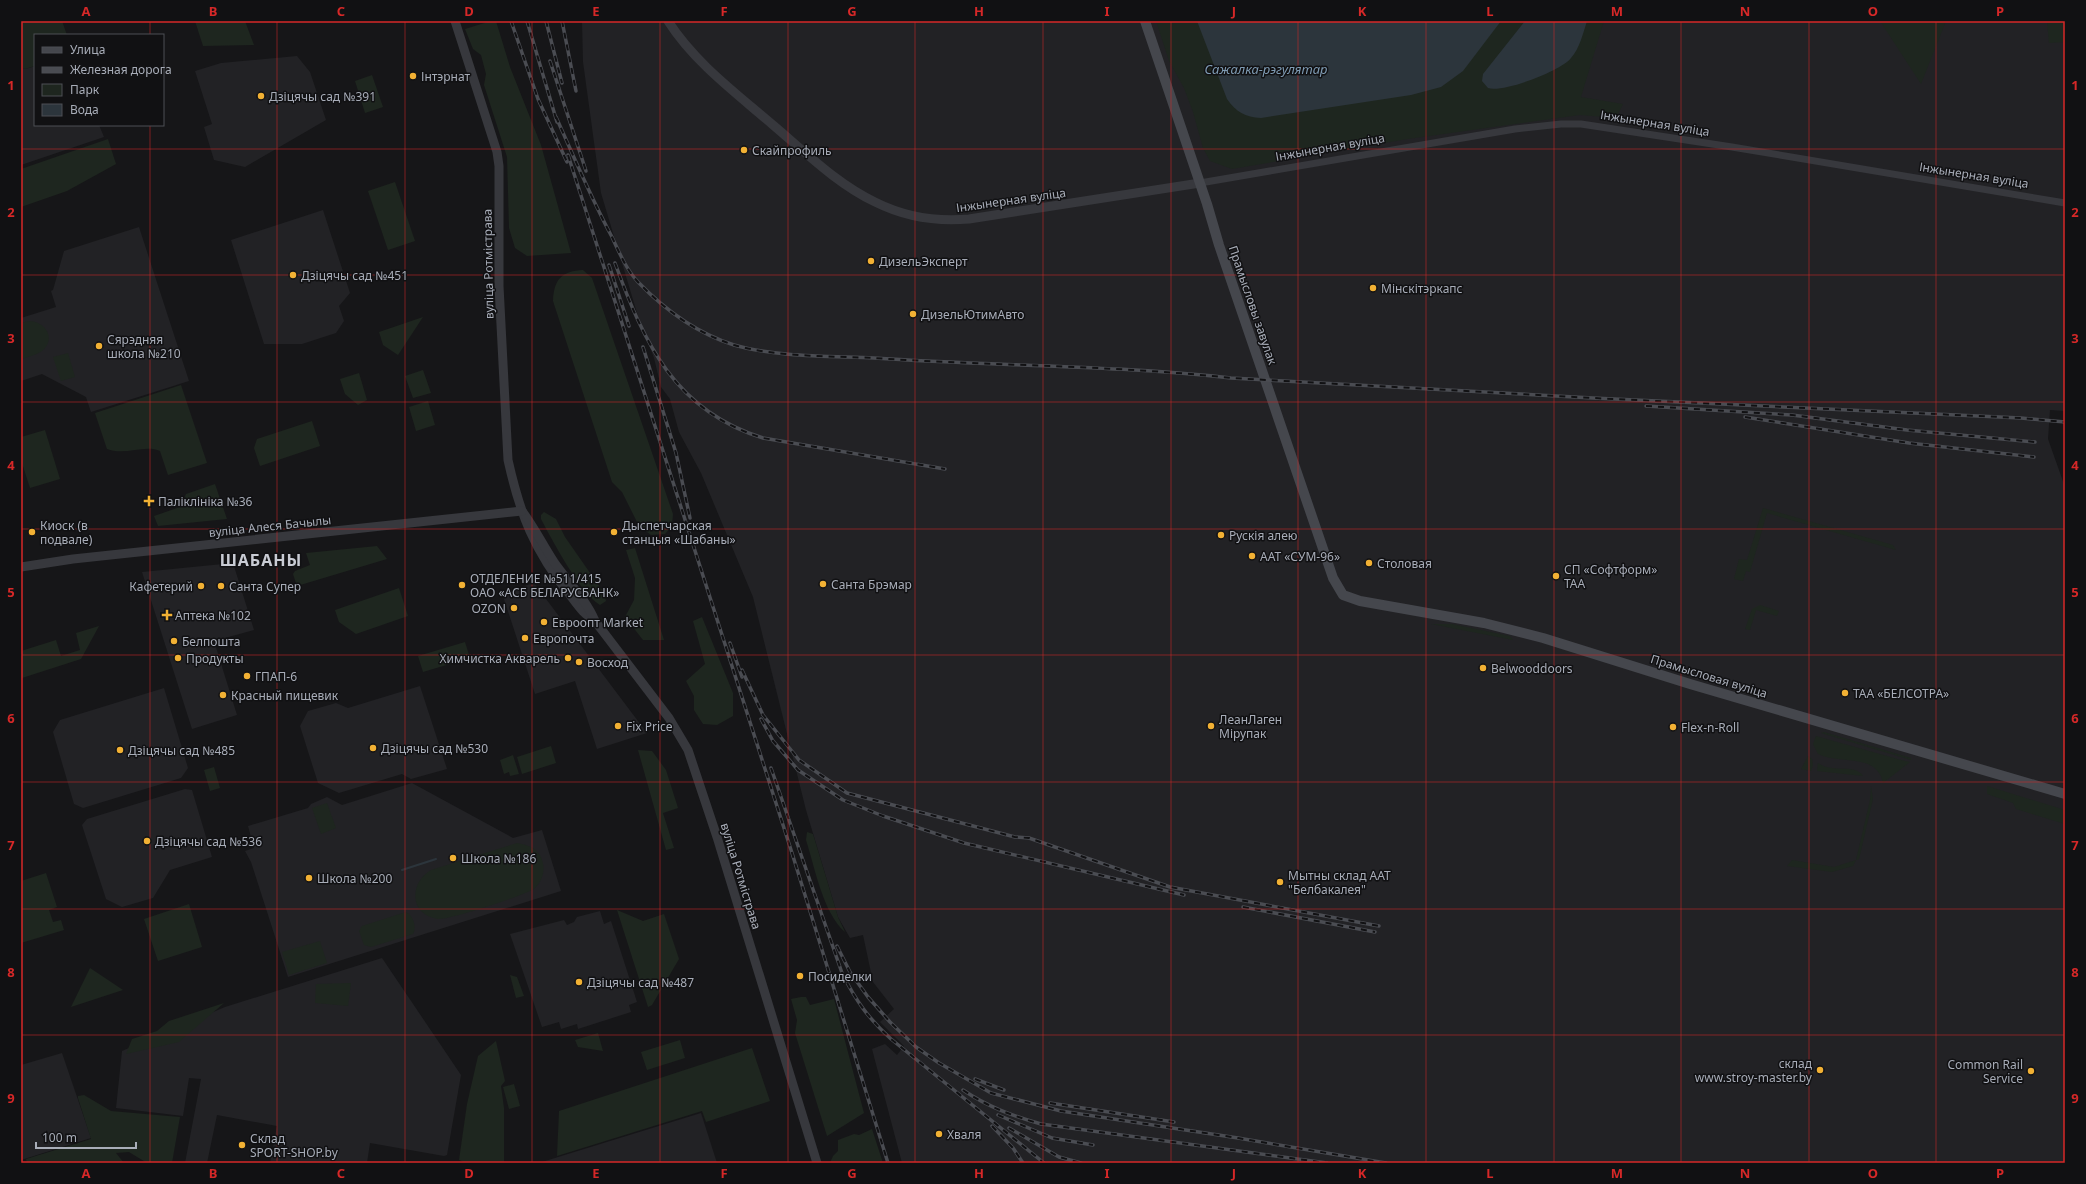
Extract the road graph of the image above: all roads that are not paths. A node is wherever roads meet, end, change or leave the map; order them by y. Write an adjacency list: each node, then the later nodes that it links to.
1 (455, 21): 6 (street, вуліца Ротмістрава)
2 (668, 21): 4 (street, Інжынерная вуліца)
3 (1145, 21): 4 (main road, Прамысловы завулак)
4 (1200, 183): 5 (street, Інжынерная вуліца); 8 (main road, Прамысловы завулак)
5 (2065, 203)
6 (522, 511): 7 (street, вуліца Алеся Бачылы); 10 (street, вуліца Ротмістрава)
7 (21, 567)
8 (1343, 595): 9 (main road, Прамысловая вуліца)
9 (2065, 794)
10 (817, 1163)

